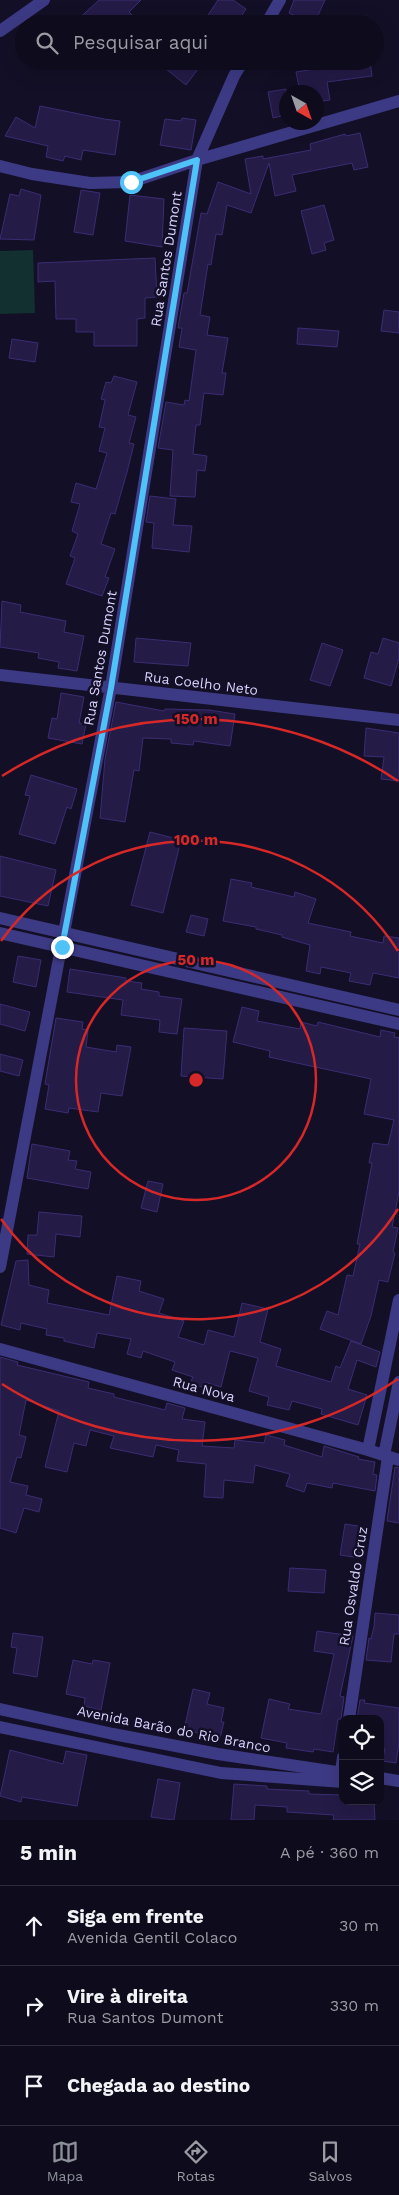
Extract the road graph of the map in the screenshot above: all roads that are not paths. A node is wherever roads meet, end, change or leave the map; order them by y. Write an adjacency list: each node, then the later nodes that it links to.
1 (44, 0): 3 (street)
2 (280, 0): 4 (street)
3 (23, 15)
4 (271, 15)
5 (15, 21): 6 (street)
6 (0, 32)
7 (238, 70): 9 (street, Rua Santos Dumont)
8 (399, 101): 9 (street)
9 (197, 160): 10 (street); 12 (street, Rua Santos Dumont)
10 (0, 166)
11 (0, 675): 12 (street, Rua Coelho Neto)
12 (111, 688): 13 (street, Rua Coelho Neto); 16 (street, Rua Santos Dumont)
13 (399, 720)
14 (0, 918): 16 (street)
15 (0, 933): 17 (street)
16 (65, 933): 17 (street, Rua Santos Dumont); 18 (street)
17 (62, 947): 19 (street); 20 (street, Rua Santos Dumont)
18 (399, 1010)
19 (399, 1024)
20 (0, 1267)
21 (399, 1300): 24 (street)
22 (0, 1349): 24 (street, Rua Nova)
23 (399, 1382): 25 (street, Rua Osvaldo Cruz)
24 (368, 1450): 25 (street, Rua Nova)
25 (390, 1457): 27 (street, Rua Osvaldo Cruz)
26 (0, 1709): 29 (street, Avenida Barão do Rio Branco)
27 (350, 1715)
28 (0, 1727): 30 (street, Avenida Barão do Rio Branco)
29 (339, 1777)
30 (339, 1777)
31 (384, 1779): 32 (street)
32 (399, 1781)
33 (384, 1788): 34 (street)
34 (399, 1790)

